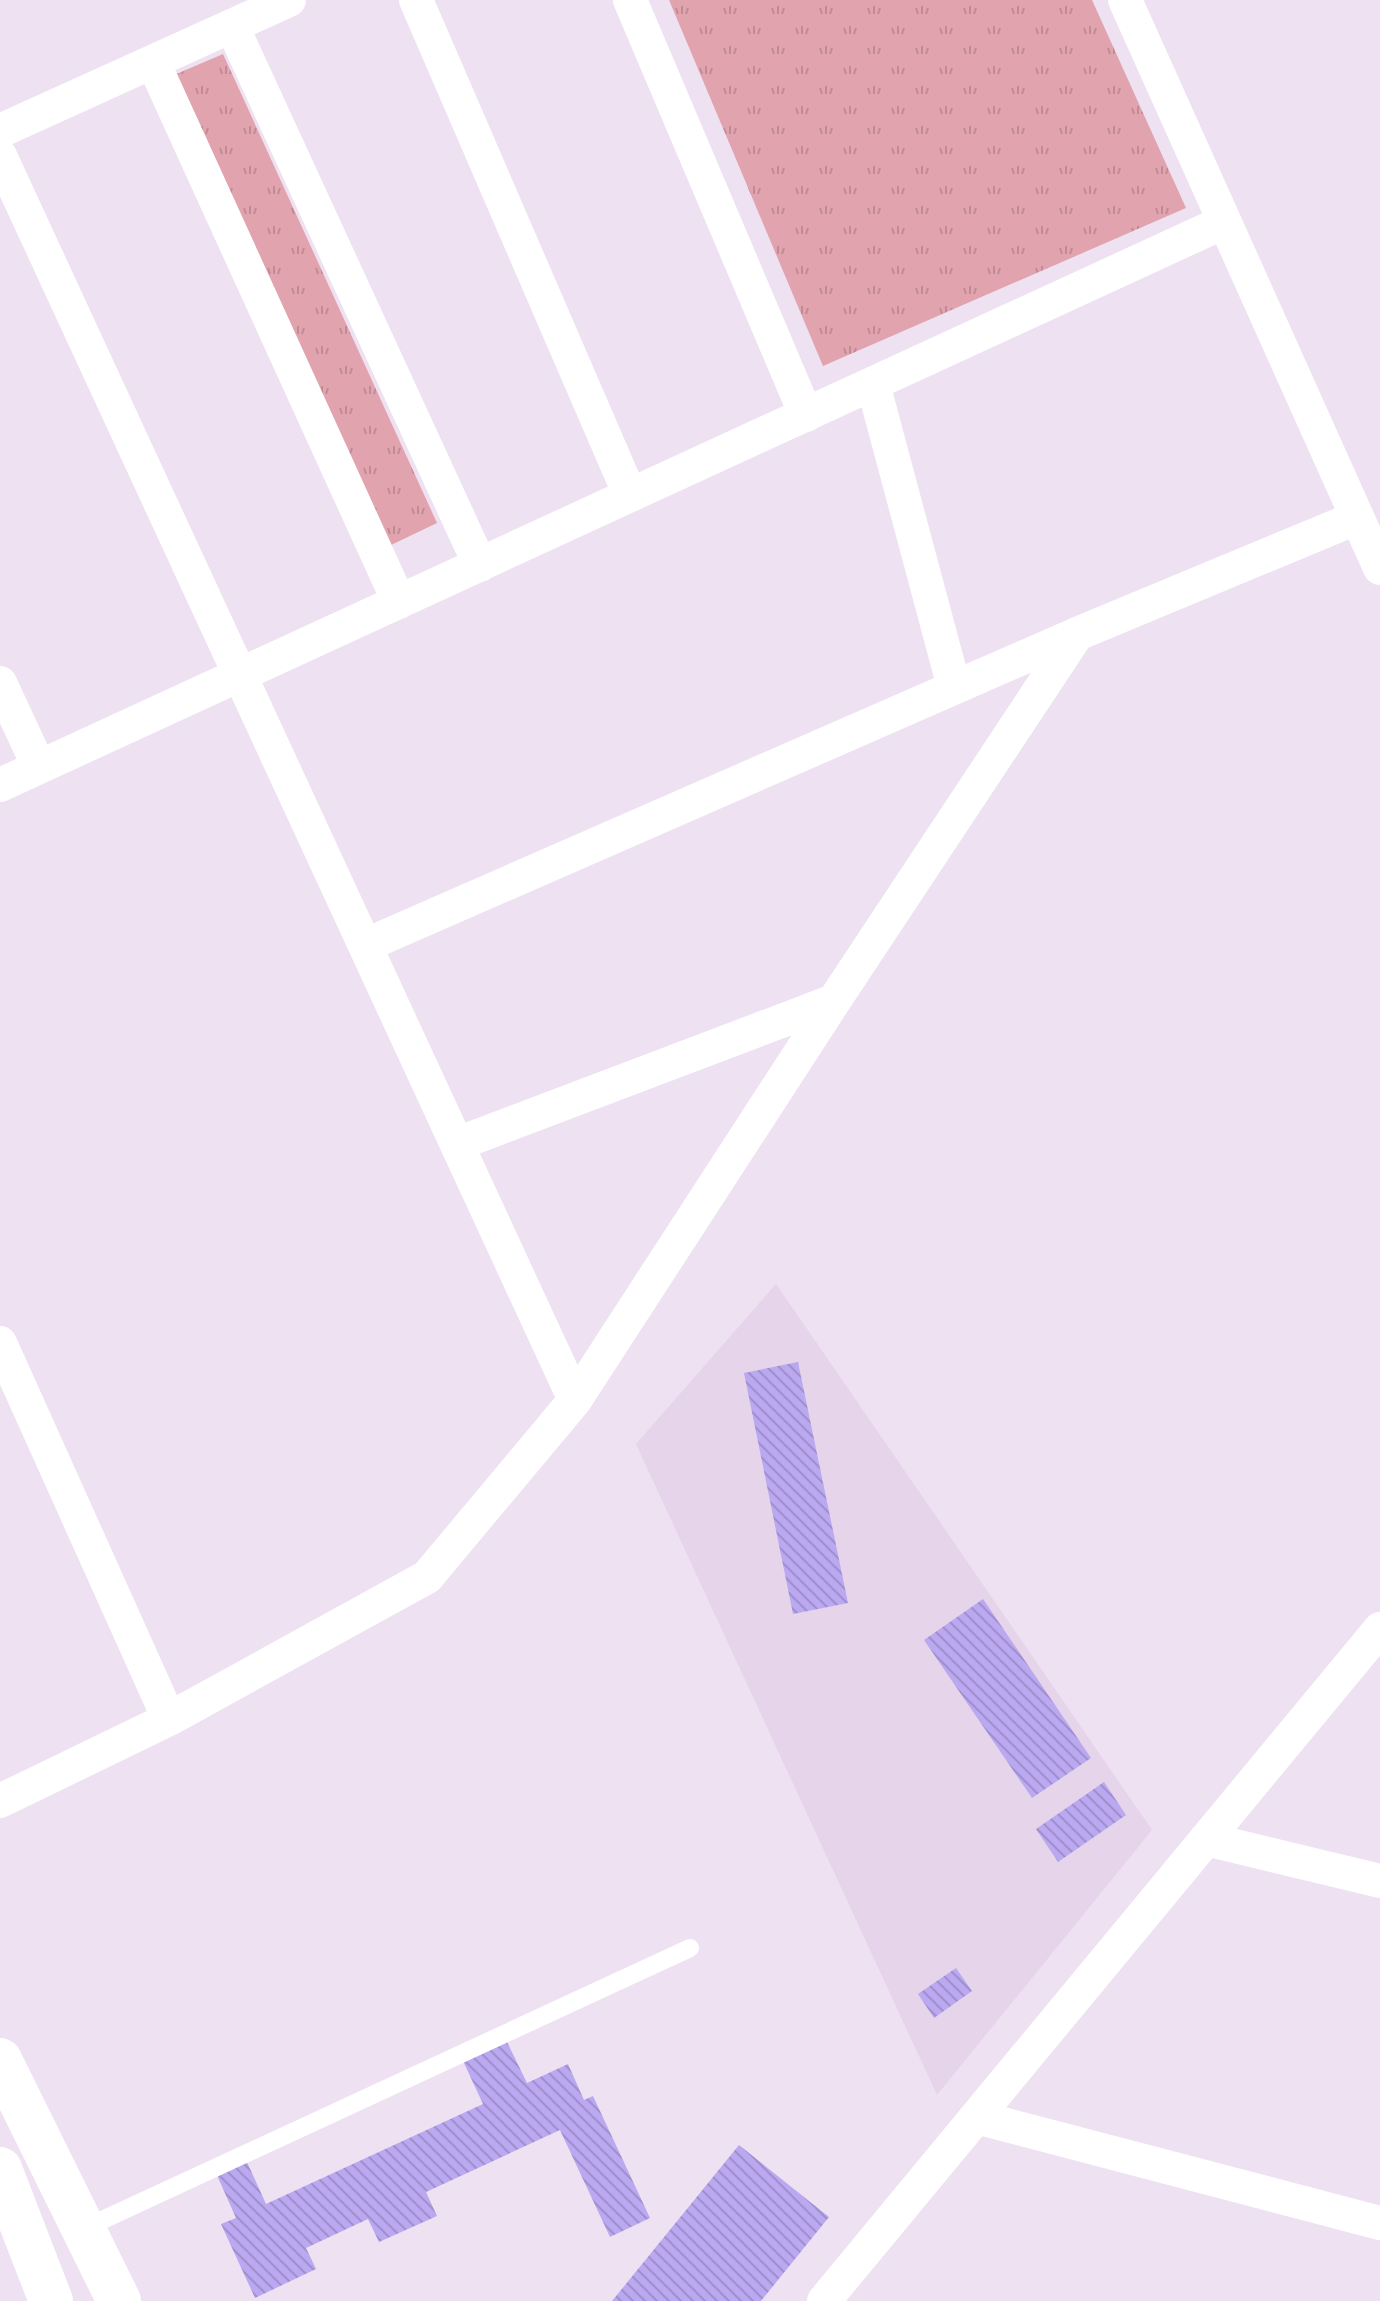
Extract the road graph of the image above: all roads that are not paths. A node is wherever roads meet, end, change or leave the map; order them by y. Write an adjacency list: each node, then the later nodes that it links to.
1 (289, 0): 5 (street)
2 (416, 0): 12 (street)
3 (630, 0): 11 (street)
4 (1125, 0): 9 (street)
5 (232, 26): 6 (street); 14 (street)
6 (153, 62): 7 (street); 16 (street)
7 (0, 131)
8 (0, 156): 18 (street)
9 (1224, 222): 10 (street); 13 (street)
10 (873, 384): 11 (street); 20 (street)
11 (806, 415): 12 (street)
12 (630, 495): 14 (street)
13 (1356, 518): 15 (street); 17 (street)
14 (480, 565): 16 (street)
15 (1380, 568)
16 (399, 602): 18 (street)
17 (1077, 634): 20 (street); 24 (street)
18 (241, 675): 21 (street); 23 (street)
19 (0, 683): 21 (street)
20 (954, 687): 23 (street)
21 (39, 767): 22 (street)
22 (0, 785)
23 (366, 945): 25 (street)
24 (834, 1001): 25 (street); 27 (street)
25 (457, 1144): 27 (street)
26 (0, 1343): 29 (street)
27 (575, 1400): 29 (street)
28 (1380, 1629): 31 (street)
29 (169, 1719): 30 (street)
30 (0, 1801)
31 (1206, 1839): 32 (street); 35 (street)
32 (1380, 1881)
33 (690, 1948): 38 (lane)
34 (0, 2060): 38 (main road)
35 (976, 2117): 37 (street); 41 (street)
36 (0, 2169): 39 (main road)
37 (1380, 2223)
38 (83, 2229): 40 (main road)
39 (51, 2301)
40 (119, 2301)
41 (824, 2301)

